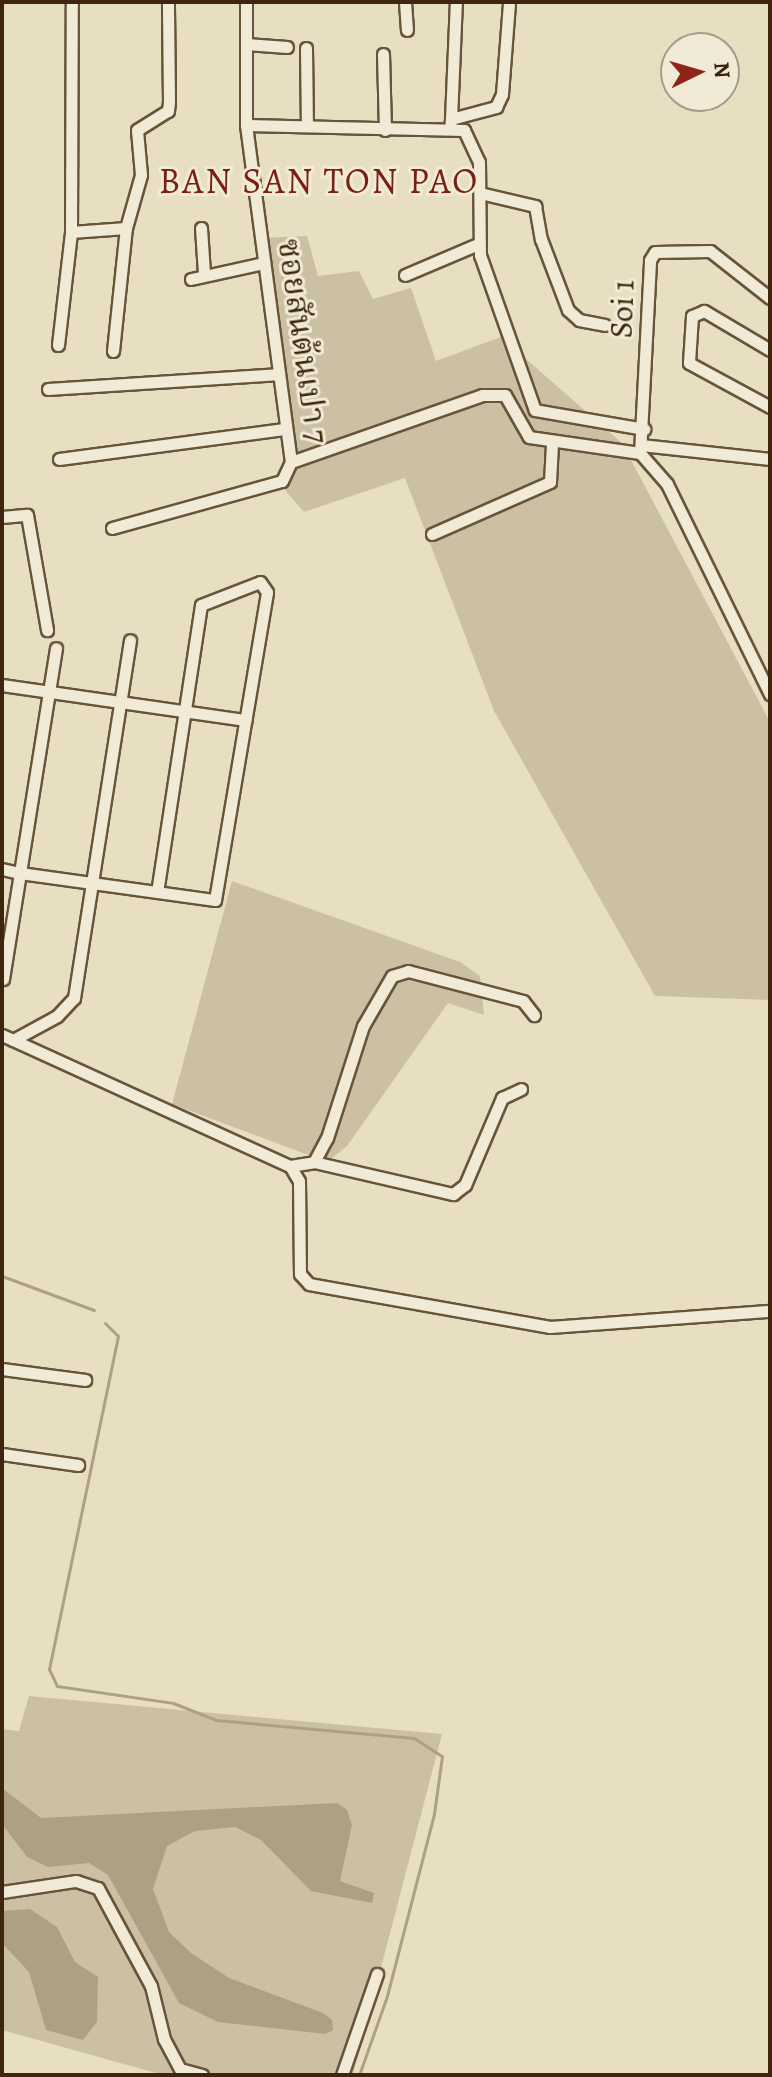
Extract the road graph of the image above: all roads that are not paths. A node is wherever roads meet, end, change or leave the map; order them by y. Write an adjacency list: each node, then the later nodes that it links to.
1 (72, 2): 19 (street)
2 (168, 2): 17 (street)
3 (246, 2): 8 (street, ซอยสันต้นเปา 7)
4 (405, 2): 7 (street)
5 (456, 2): 12 (street)
6 (509, 2): 12 (street)
7 (407, 30)
8 (246, 44): 9 (street); 13 (street, ซอยสันต้นเปา 7)
9 (287, 47)
10 (306, 48): 14 (street)
11 (383, 54): 15 (street)
12 (450, 124): 15 (street); 16 (street)
13 (246, 125): 14 (street); 21 (street, ซอยสันต้นเปา 7)
14 (307, 126): 15 (street)
15 (385, 130)
16 (480, 193): 20 (street); 26 (street)
17 (126, 228): 19 (street); 29 (street)
18 (201, 228): 22 (street)
19 (71, 232): 27 (street)
20 (478, 244): 23 (street); 34 (street)
21 (264, 263): 22 (street); 30 (street, ซอยสันต้นเปา 7)
22 (204, 273): 24 (street)
23 (405, 275)
24 (191, 279)
25 (770, 298): 34 (street, Soi 1)
26 (605, 325)
27 (58, 345)
28 (770, 350): 32 (street)
29 (113, 351)
30 (277, 374): 31 (street); 33 (street, ซอยสันต้นเปา 7)
31 (48, 389)
32 (770, 407)
33 (284, 429): 37 (street); 39 (street, ซอยสันต้นเปา 7)
34 (644, 429): 36 (street, Soi 1)
35 (552, 444): 36 (street, ซอยสันต้นเปา 7); 39 (street, ซอยสันต้นเปา 7); 42 (street)
36 (641, 449): 38 (street, ซอยสันต้นเปา 7); 48 (street)
37 (59, 459)
38 (770, 459)
39 (291, 462): 41 (street)
40 (2, 517): 43 (street)
41 (112, 528)
42 (432, 534)
43 (47, 630)
44 (130, 640): 49 (street)
45 (56, 648): 47 (street)
46 (2, 685): 47 (street)
47 (49, 692): 49 (street); 53 (street)
48 (770, 694)
49 (121, 702): 50 (street); 54 (street)
50 (184, 712): 51 (street); 51 (street); 55 (street)
51 (245, 720): 55 (street)
52 (2, 869): 53 (street)
53 (20, 873): 54 (street); 56 (street)
54 (92, 883): 55 (street); 58 (street)
55 (157, 892)
56 (3, 979)
57 (534, 1015): 60 (street)
58 (8, 1037): 61 (street)
59 (521, 1089): 60 (street)
60 (314, 1162): 61 (street)
61 (290, 1166): 62 (street)
62 (770, 1311)
63 (2, 1369): 64 (street)
64 (85, 1380)
65 (2, 1454): 66 (street)
66 (78, 1465)
67 (2, 1892): 69 (street)
68 (377, 1974): 70 (street)
69 (202, 2075)
70 (342, 2075)

